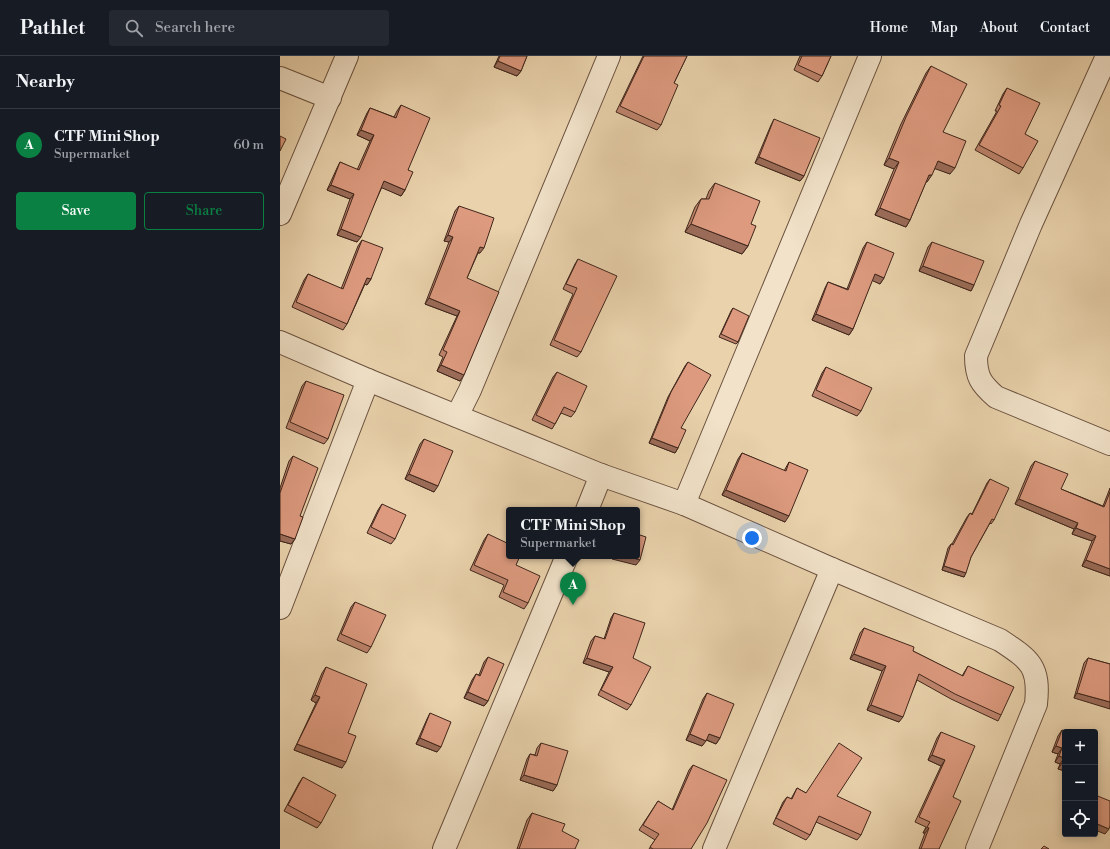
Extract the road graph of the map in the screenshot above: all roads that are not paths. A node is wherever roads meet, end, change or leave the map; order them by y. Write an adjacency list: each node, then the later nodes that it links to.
1 (348, 56): 6 (street)
2 (608, 56): 10 (street)
3 (870, 56): 13 (street)
4 (1107, 56): 11 (street)
5 (280, 78): 6 (street)
6 (330, 98): 7 (street)
7 (280, 214)
8 (280, 342): 9 (street)
9 (368, 380): 10 (street); 17 (street)
10 (457, 416): 12 (street)
11 (1110, 444)
12 (602, 475): 13 (street); 14 (street)
13 (684, 504): 16 (street)
14 (588, 507)
15 (566, 559): 18 (street)
16 (832, 569): 19 (street); 20 (street)
17 (280, 608)
18 (444, 849)
19 (714, 849)
20 (977, 849)

